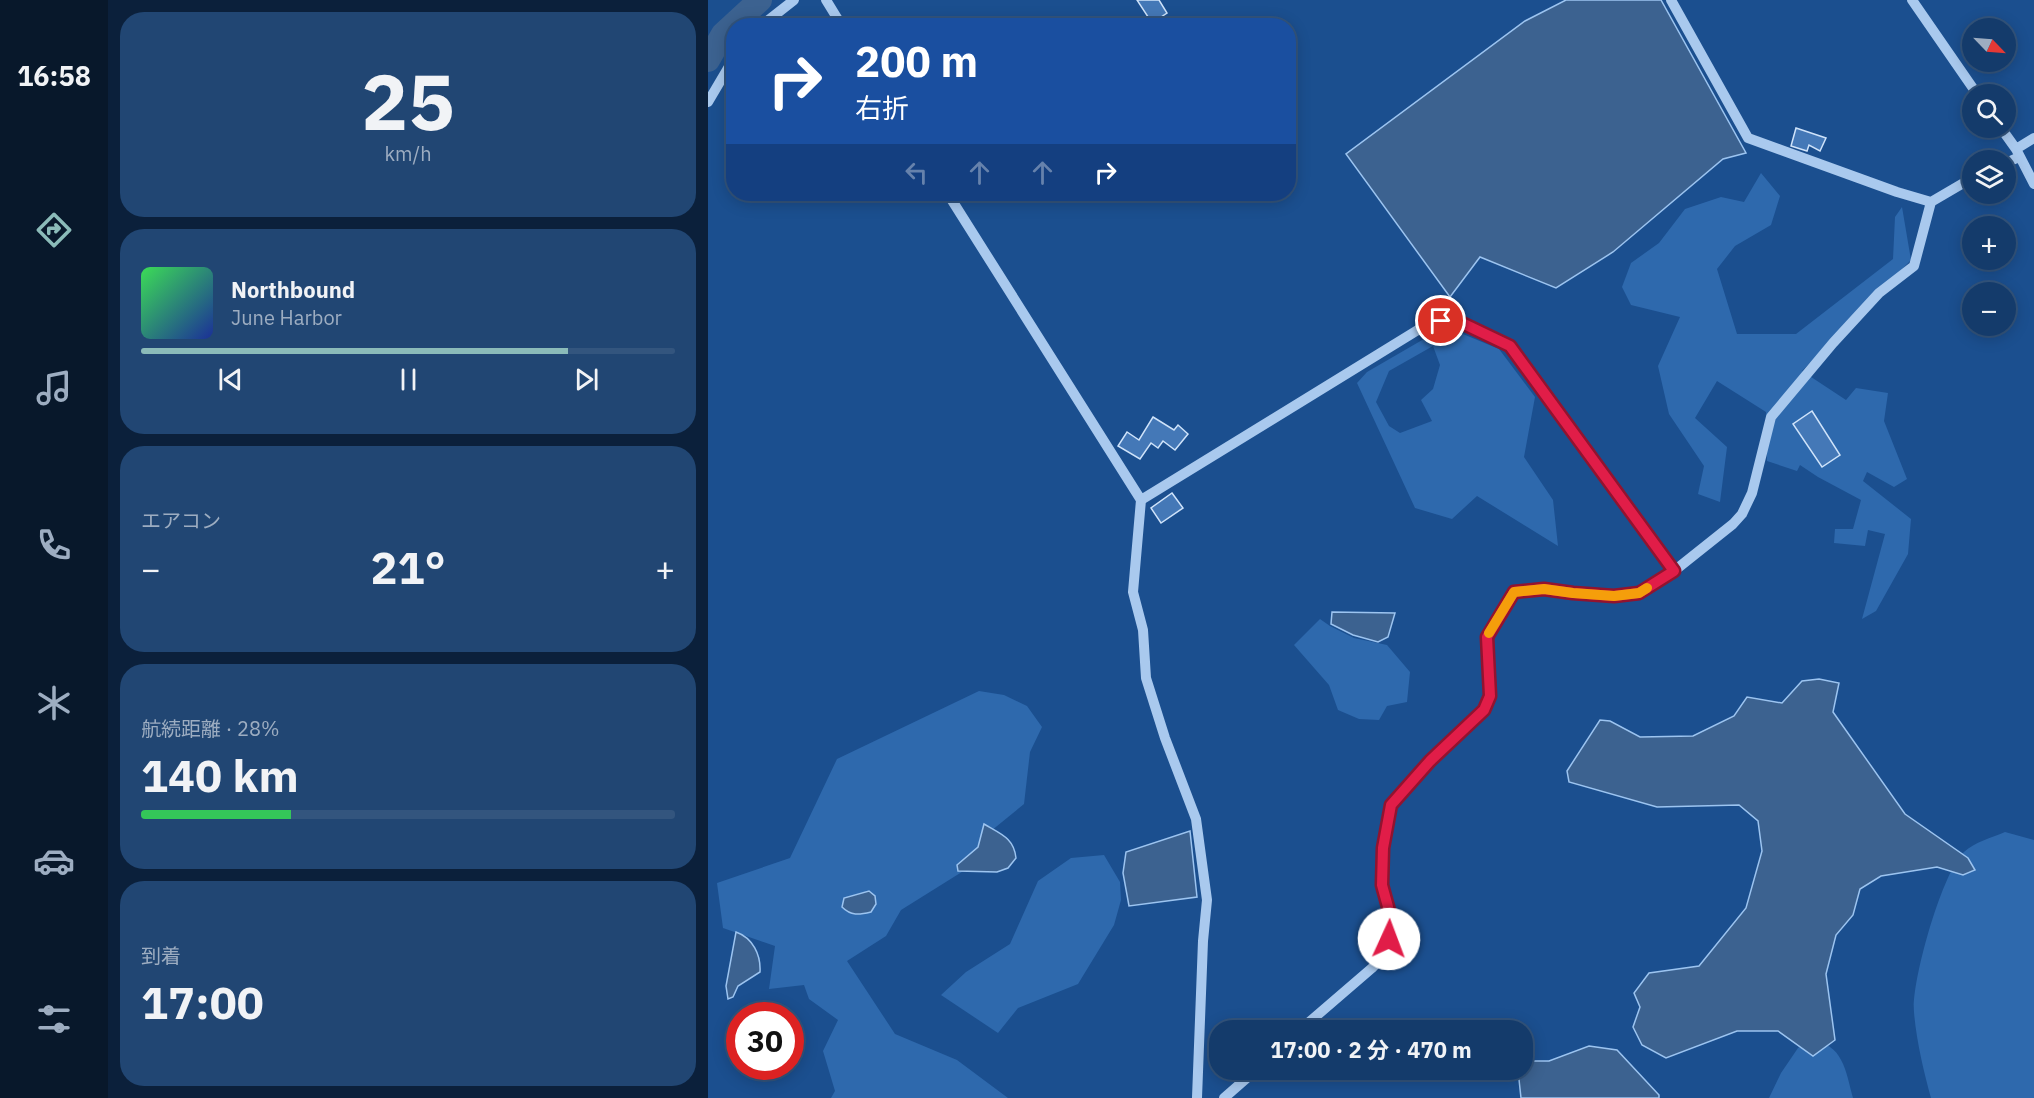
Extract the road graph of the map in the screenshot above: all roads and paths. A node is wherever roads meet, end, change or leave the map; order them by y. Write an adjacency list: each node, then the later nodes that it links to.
1 (795, 0): 5 (street)
2 (826, 0): 6 (street)
3 (1671, 0): 16 (street)
4 (1912, 0): 8 (street)
5 (772, 18)
6 (837, 18)
7 (726, 72): 9 (street)
8 (1970, 84)
9 (708, 102)
10 (2007, 138): 12 (street)
11 (2034, 138): 12 (street)
12 (2017, 153): 14 (street)
13 (1962, 184): 16 (street)
14 (2034, 184)
15 (952, 201): 17 (street)
16 (1931, 202): 18 (street)
17 (1141, 500): 18 (street); 21 (street)
18 (1674, 571): 19 (street)
19 (1311, 1020)
20 (1245, 1080): 22 (street)
21 (1197, 1098)
22 (1224, 1098)

